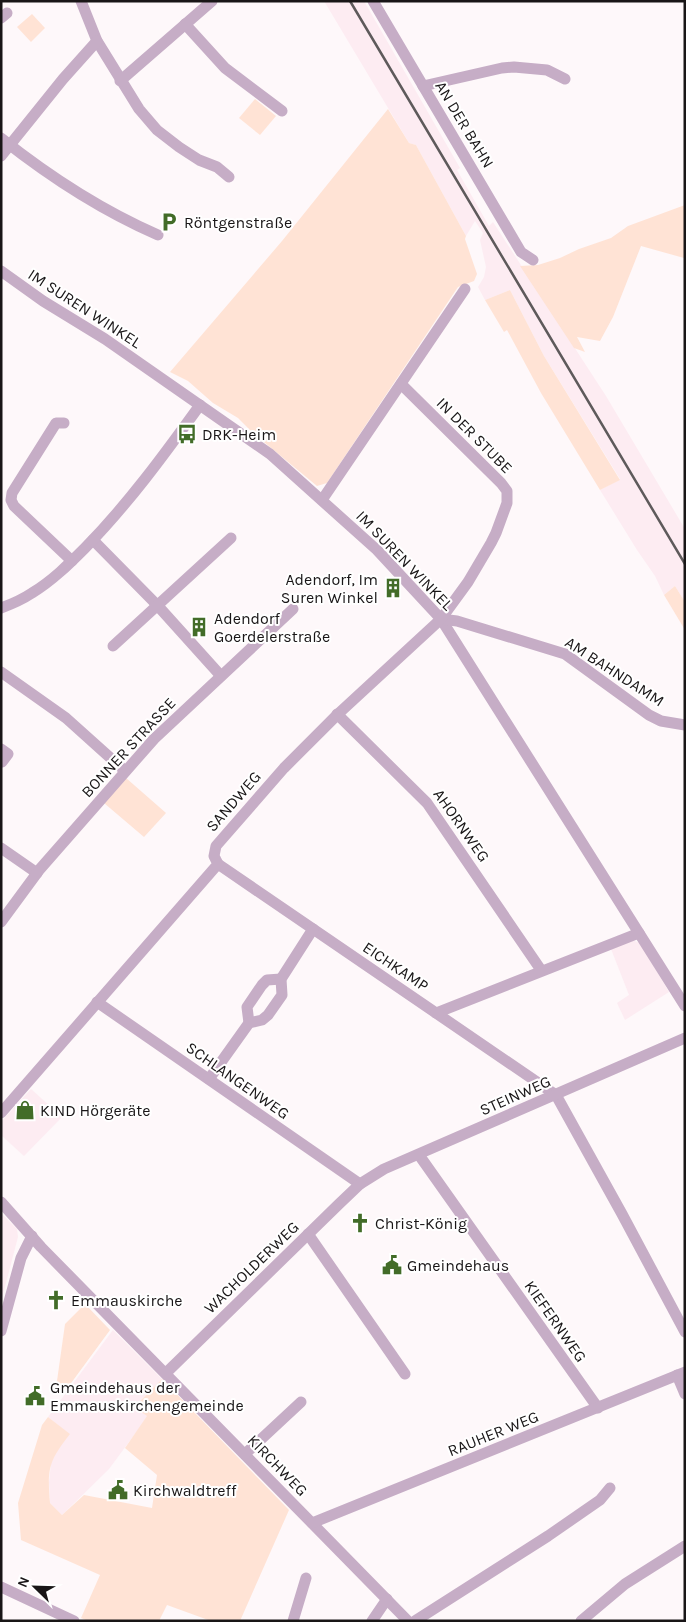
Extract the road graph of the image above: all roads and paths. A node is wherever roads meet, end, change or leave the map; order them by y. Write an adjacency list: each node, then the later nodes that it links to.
1 (81, 1): 5 (street)
2 (212, 1): 4 (street)
3 (372, 1): 8 (street, AN DER BAHN)
4 (185, 24): 7 (street); 9 (street)
5 (97, 41): 7 (street); 10 (street)
6 (565, 79): 8 (street)
7 (120, 81): 12 (street)
8 (423, 86): 14 (street, AN DER BAHN)
9 (282, 112)
10 (6, 141): 11 (street); 13 (street)
11 (1, 156)
12 (228, 177)
13 (158, 235)
14 (533, 260)
15 (1, 271): 18 (street, IM SUREN WINKEL)
16 (464, 288): 17 (street)
17 (401, 384): 20 (street); 27 (street, IN DER STUBE)
18 (200, 404): 20 (street, IM SUREN WINKEL); 22 (street)
19 (64, 423): 23 (street)
20 (322, 500): 27 (street, IM SUREN WINKEL)
21 (231, 538): 24 (street)
22 (93, 540): 23 (street); 24 (street)
23 (72, 561): 25 (street)
24 (158, 606): 28 (street); 30 (street)
25 (1, 608)
26 (293, 609): 30 (street, BONNER STRASSE)
27 (441, 619): 31 (street, SANDWEG); 32 (street, AM BAHNDAMM); 41 (street, IM SUREN WINKEL)
28 (113, 646)
29 (1, 672): 35 (street)
30 (221, 676): 35 (street, BONNER STRASSE)
31 (337, 714): 37 (street, SANDWEG); 42 (street, AHORNWEG)
32 (685, 725)
33 (1, 749): 34 (street)
34 (2, 762)
35 (124, 771): 38 (street, BONNER STRASSE)
36 (1, 848): 38 (street)
37 (218, 864): 40 (street, EICHKAMP); 44 (street)
38 (37, 873): 39 (street, BONNER STRASSE)
39 (1, 922)
40 (313, 929): 43 (street); 46 (street, EICHKAMP)
41 (639, 933): 42 (street); 45 (street, IM SUREN WINKEL)
42 (542, 970): 46 (street)
43 (281, 979): 47 (street); 47 (street)
44 (97, 1002): 49 (street, SCHLANGENWEG); 51 (street)
45 (685, 1006)
46 (436, 1013): 50 (street, EICHKAMP)
47 (249, 1023): 49 (street)
48 (685, 1038): 50 (street, STEINWEG)
49 (210, 1079): 53 (street, SCHLANGENWEG)
50 (556, 1095): 52 (street, STEINWEG); 58 (street)
51 (1, 1113)
52 (419, 1155): 53 (street, STEINWEG); 64 (street, KIEFERNWEG)
53 (360, 1184): 55 (street, WACHOLDERWEG)
54 (1, 1202): 56 (street, KIRCHWEG)
55 (308, 1234): 60 (street, WACHOLDERWEG); 61 (street)
56 (32, 1236): 57 (street); 60 (street, KIRCHWEG)
57 (1, 1331)
58 (685, 1332)
59 (681, 1373): 62 (street); 64 (street, RAUHER WEG)
60 (166, 1374): 65 (street, KIRCHWEG)
61 (405, 1374)
62 (685, 1394)
63 (301, 1402): 65 (street)
64 (598, 1408): 67 (street, RAUHER WEG)
65 (245, 1454): 67 (street, KIRCHWEG)
66 (610, 1488): 76 (street)
67 (312, 1523): 71 (street, KIRCHWEG)
68 (685, 1546): 77 (street)
69 (306, 1578): 73 (street)
70 (1, 1587): 72 (street)
71 (386, 1599): 74 (street); 75 (street, KIRCHWEG)
72 (74, 1621)
73 (293, 1621)
74 (372, 1621)
75 (408, 1621)
76 (415, 1621)
77 (581, 1621)

